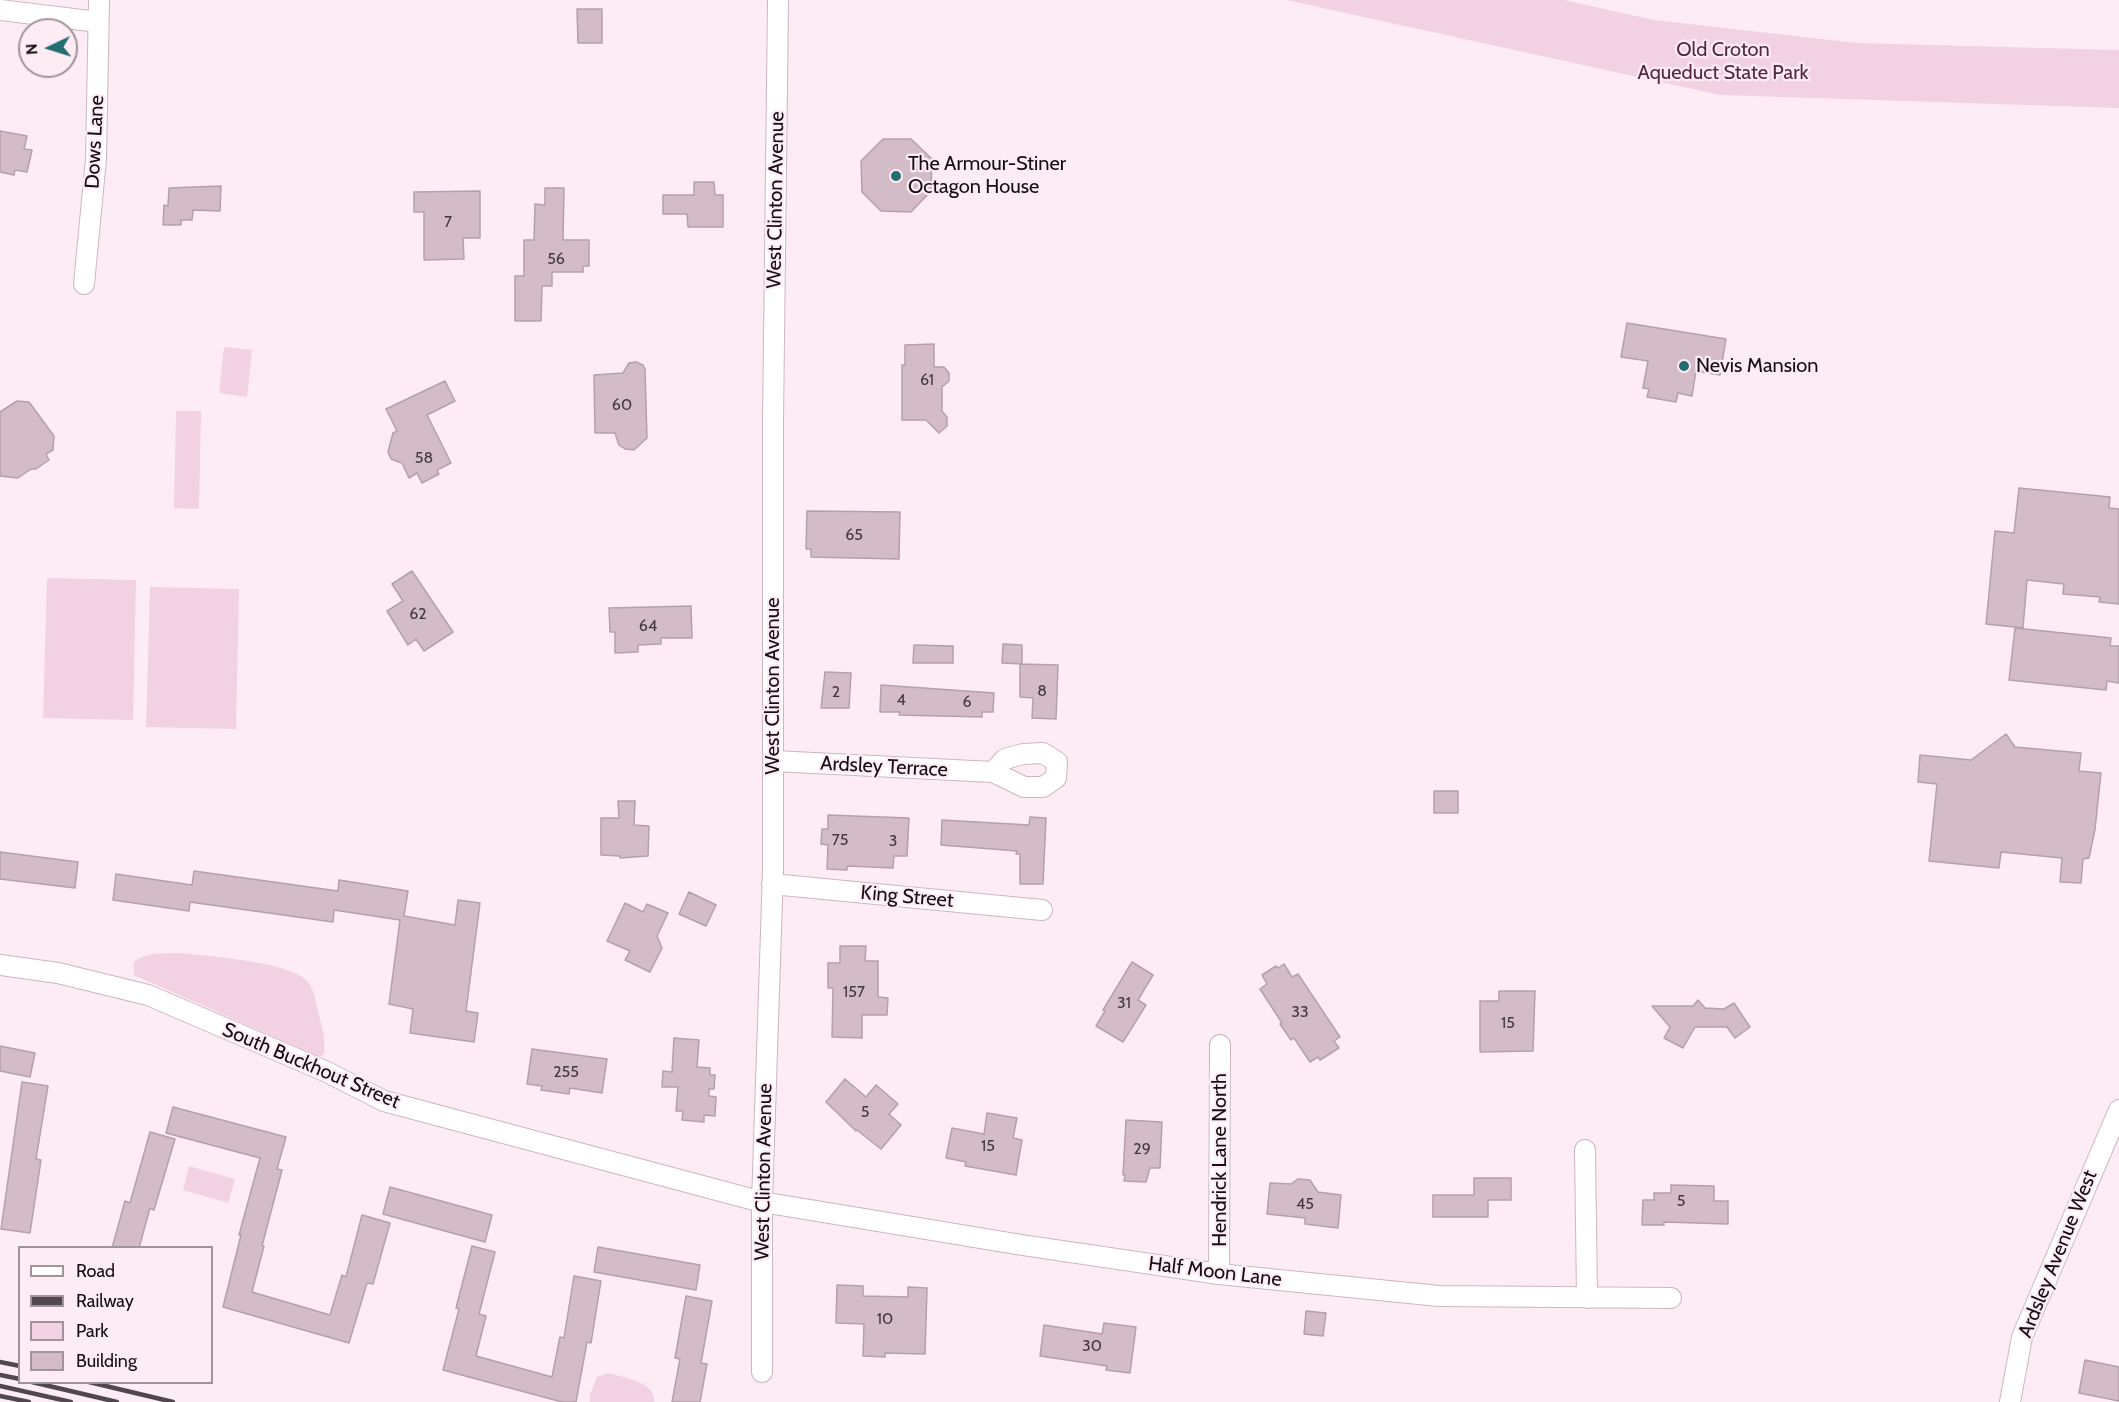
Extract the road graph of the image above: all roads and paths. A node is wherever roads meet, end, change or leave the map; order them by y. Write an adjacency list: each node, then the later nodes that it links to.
1 (99, 0): 4 (street, Dows Lane)
2 (778, 0): 6 (street, West Clinton Avenue)
3 (0, 10): 4 (street)
4 (99, 22): 5 (street, Dows Lane)
5 (84, 284)
6 (774, 761): 7 (street, Ardsley Terrace); 8 (street, West Clinton Avenue)
7 (993, 772)
8 (772, 884): 9 (street, King Street); 14 (street, West Clinton Avenue)
9 (1042, 910)
10 (0, 965): 14 (street, South Buckhout Street)
11 (1220, 1045): 15 (street, Hendrick Lane North)
12 (2119, 1110): 19 (street, Ardsley Avenue West)
13 (1585, 1150): 16 (street)
14 (762, 1202): 15 (street, Half Moon Lane); 18 (street, West Clinton Avenue)
15 (1220, 1274): 16 (street, Half Moon Lane)
16 (1587, 1298): 17 (street, Half Moon Lane)
17 (1671, 1298)
18 (762, 1372)
19 (2010, 1402)

